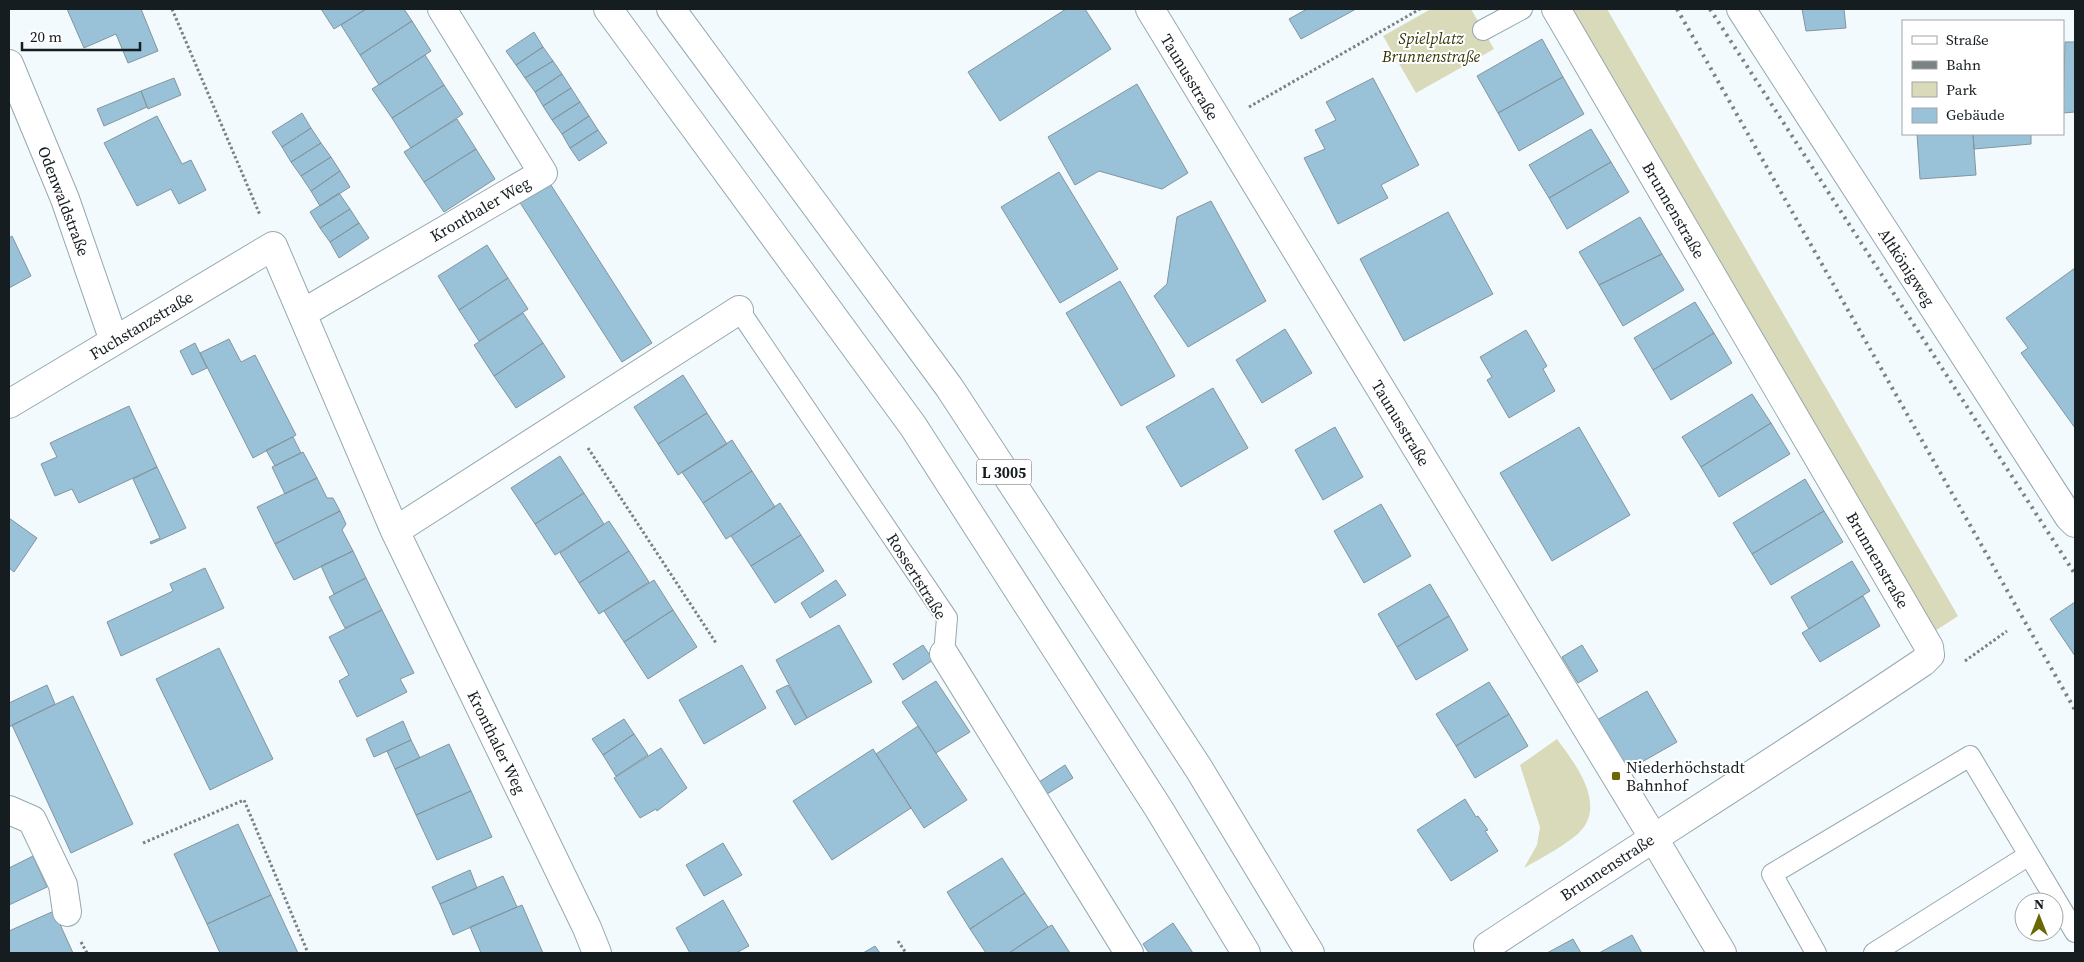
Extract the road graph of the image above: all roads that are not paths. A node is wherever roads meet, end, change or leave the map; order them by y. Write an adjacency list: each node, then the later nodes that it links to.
1 (442, 9): 12 (main road, Kronthaler Weg)
2 (608, 9): 26 (main road, L 3005)
3 (672, 9): 27 (main road, L 3005)
4 (1150, 9): 19 (main road, Taunusstraße)
5 (1522, 9): 8 (lane)
6 (1556, 9): 19 (main road, Brunnenstraße)
7 (1741, 9): 15 (main road, Altkönigweg)
8 (1483, 30)
9 (9, 64): 13 (main road, Odenwaldstraße)
10 (273, 246): 12 (main road, Kronthaler Weg); 13 (main road, Fuchstanzstraße)
11 (739, 310): 16 (main road); 17 (lane, Rossertstraße)
12 (303, 312): 16 (main road, Kronthaler Weg)
13 (114, 341): 14 (main road, Fuchstanzstraße)
14 (9, 404)
15 (2075, 523)
16 (395, 531): 24 (main road, Kronthaler Weg)
17 (944, 654): 25 (main road, Rossertstraße)
18 (9, 810): 21 (main road)
19 (1653, 837): 23 (main road, Brunnenstraße); 28 (main road, Taunusstraße)
20 (2029, 855): 22 (lane); 29 (lane); 30 (lane)
21 (67, 912)
22 (2075, 932)
23 (1488, 946)
24 (597, 953)
25 (1129, 953)
26 (1246, 953)
27 (1310, 953)
28 (1722, 953)
29 (1816, 953)
30 (1874, 953)

